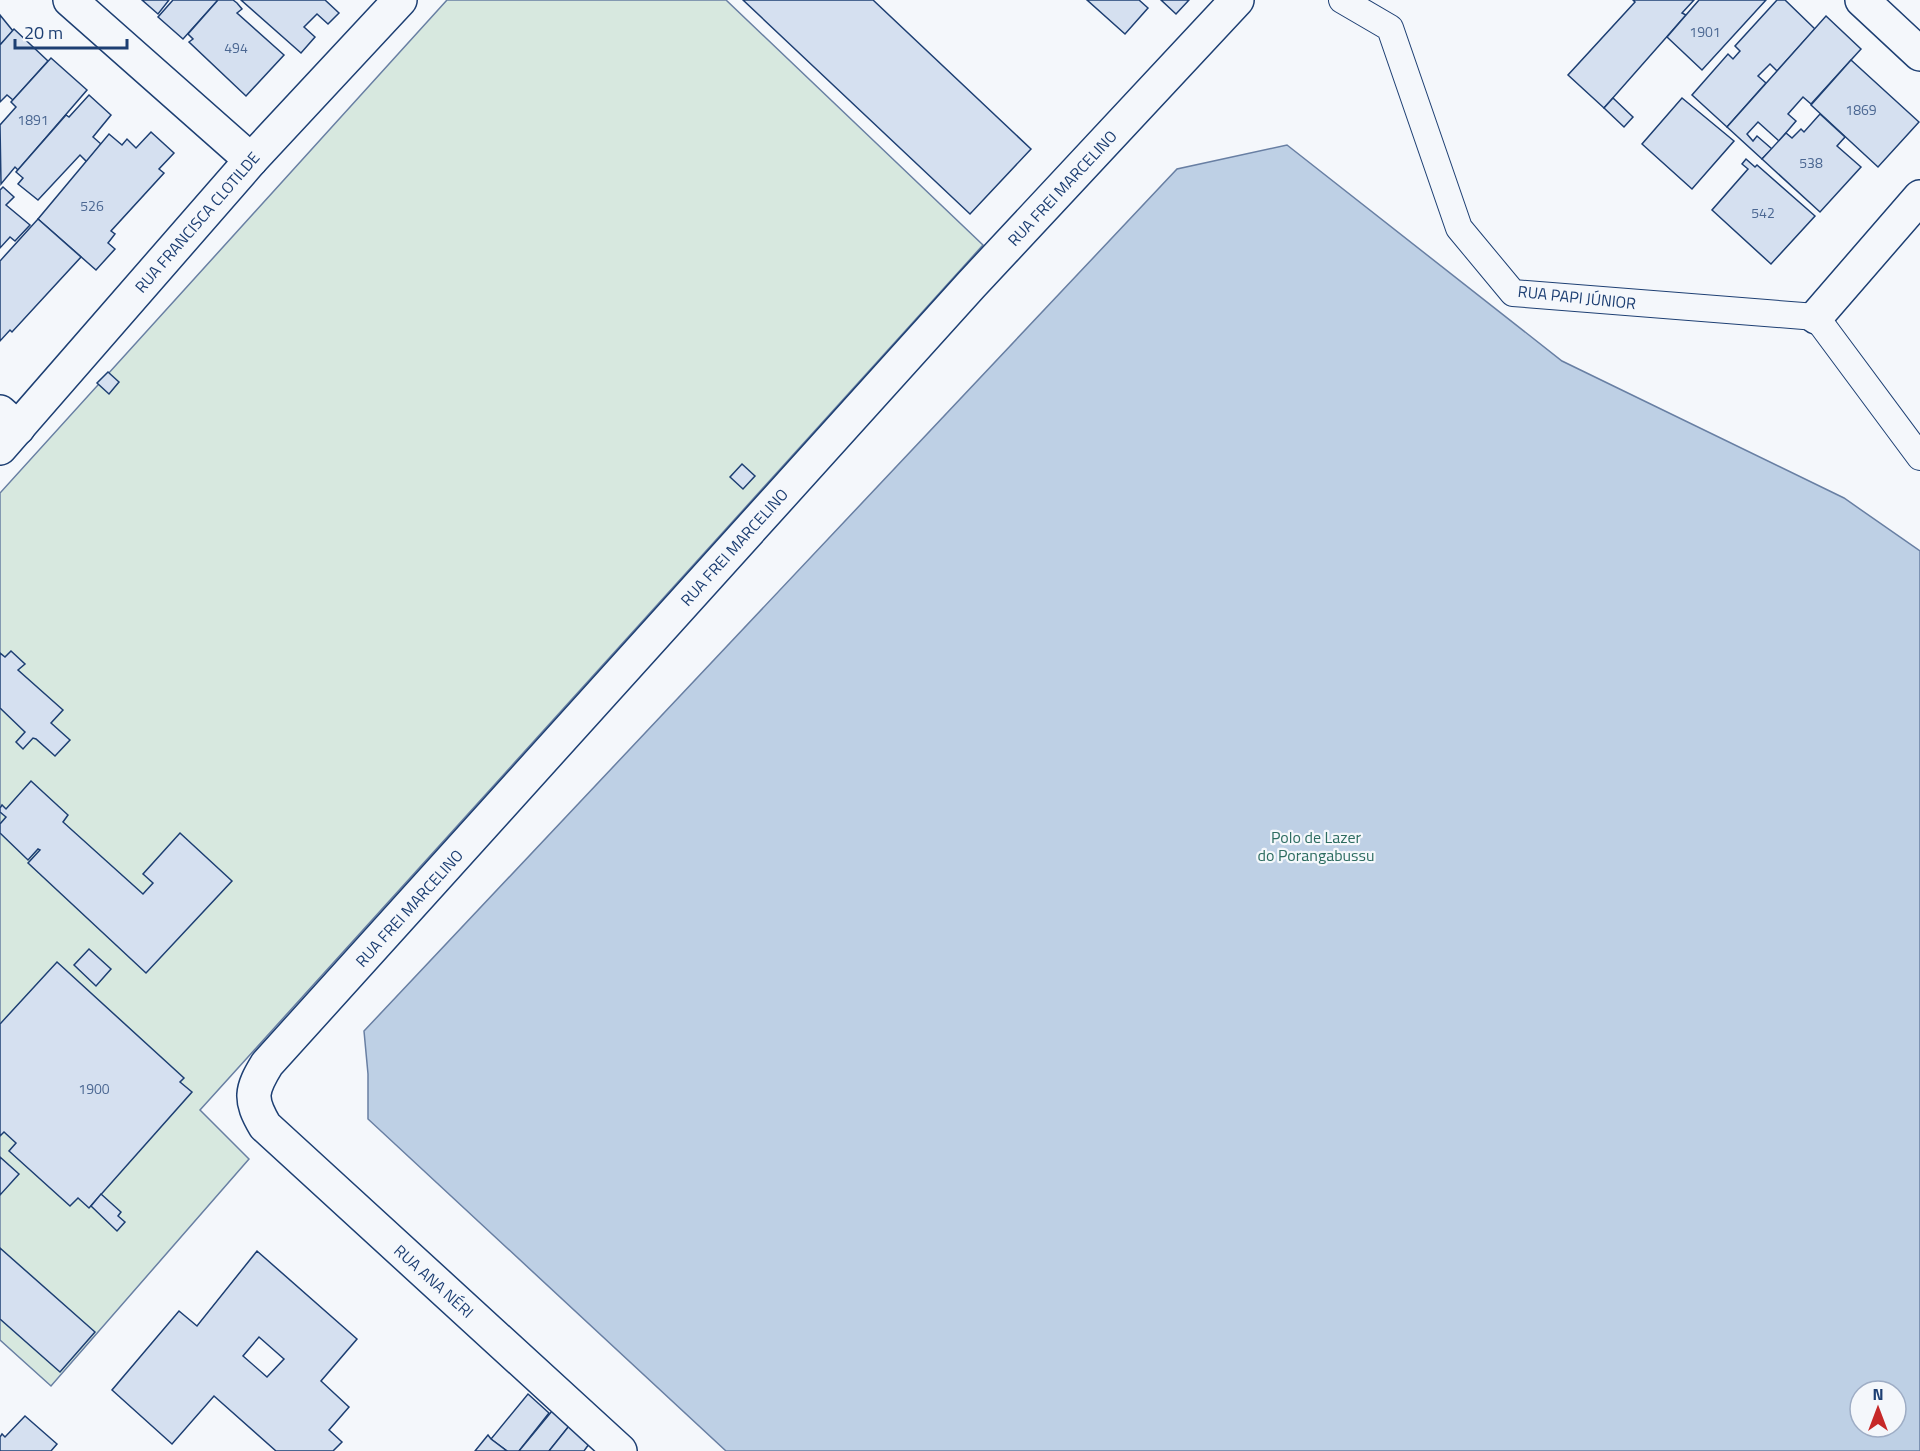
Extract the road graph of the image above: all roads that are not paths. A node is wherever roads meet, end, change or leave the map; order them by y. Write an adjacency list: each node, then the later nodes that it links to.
1 (70, 0): 7 (street)
2 (400, 0): 7 (street, RUA FRANCISCA CLOTILDE)
3 (1237, 0): 12 (street, RUA FREI MARCELINO)
4 (1342, 0): 9 (street, RUA PAPI JÚNIOR)
5 (1862, 0): 6 (street)
6 (1920, 54)
7 (250, 160): 10 (street, RUA FRANCISCA CLOTILDE)
8 (1920, 196): 9 (street)
9 (1816, 317): 11 (street)
10 (6, 429)
11 (1920, 457)
12 (254, 1107): 13 (street, RUA ANA NÉRI)
13 (620, 1451)

